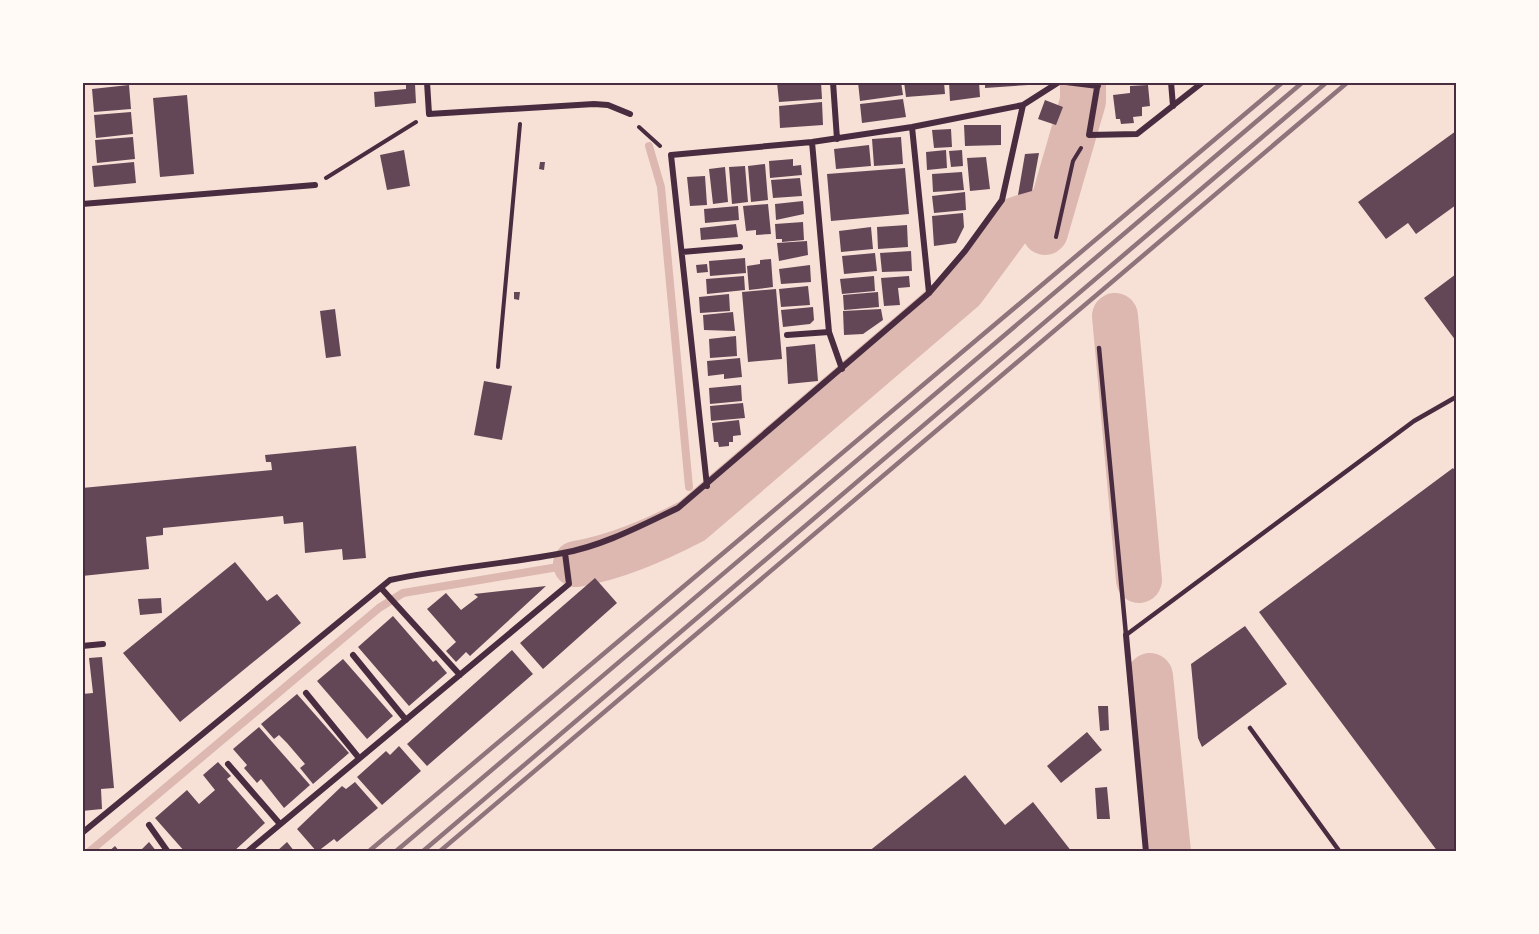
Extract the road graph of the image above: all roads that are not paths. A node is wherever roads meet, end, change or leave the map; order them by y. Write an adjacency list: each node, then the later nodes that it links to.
1 (428, 82): 11 (street)
2 (833, 82): 13 (street)
3 (1059, 82): 9 (street)
4 (1066, 82): 7 (street)
5 (1171, 82): 10 (street)
6 (1203, 82): 10 (street)
7 (1077, 84): 8 (street)
8 (1098, 84): 10 (street)
9 (1023, 105): 12 (street); 19 (street)
10 (1173, 106)
11 (630, 114)
12 (912, 127): 13 (street); 19 (street)
13 (837, 139): 14 (street)
14 (812, 142): 18 (street); 20 (street)
15 (315, 185): 16 (street)
16 (82, 204)
17 (740, 247): 18 (street)
18 (682, 252): 25 (street)
19 (929, 293): 23 (street)
20 (829, 332): 21 (street); 23 (street)
21 (787, 335)
22 (1099, 348): 28 (lane)
23 (842, 369): 25 (street)
24 (1456, 397): 28 (lane)
25 (707, 486): 26 (street)
26 (565, 553): 27 (street); 32 (street)
27 (381, 588): 32 (street); 40 (street)
28 (1126, 635): 43 (street)
29 (103, 644): 30 (street)
30 (82, 646)
31 (353, 655): 34 (street)
32 (460, 675): 34 (street)
33 (306, 693): 36 (street)
34 (406, 720): 36 (street)
35 (1250, 728): 44 (lane)
36 (359, 758): 38 (street)
37 (228, 764): 38 (street)
38 (280, 824): 42 (street)
39 (149, 825): 41 (street)
40 (82, 833)
41 (168, 852)
42 (247, 852)
43 (1146, 852)
44 (1340, 852)

